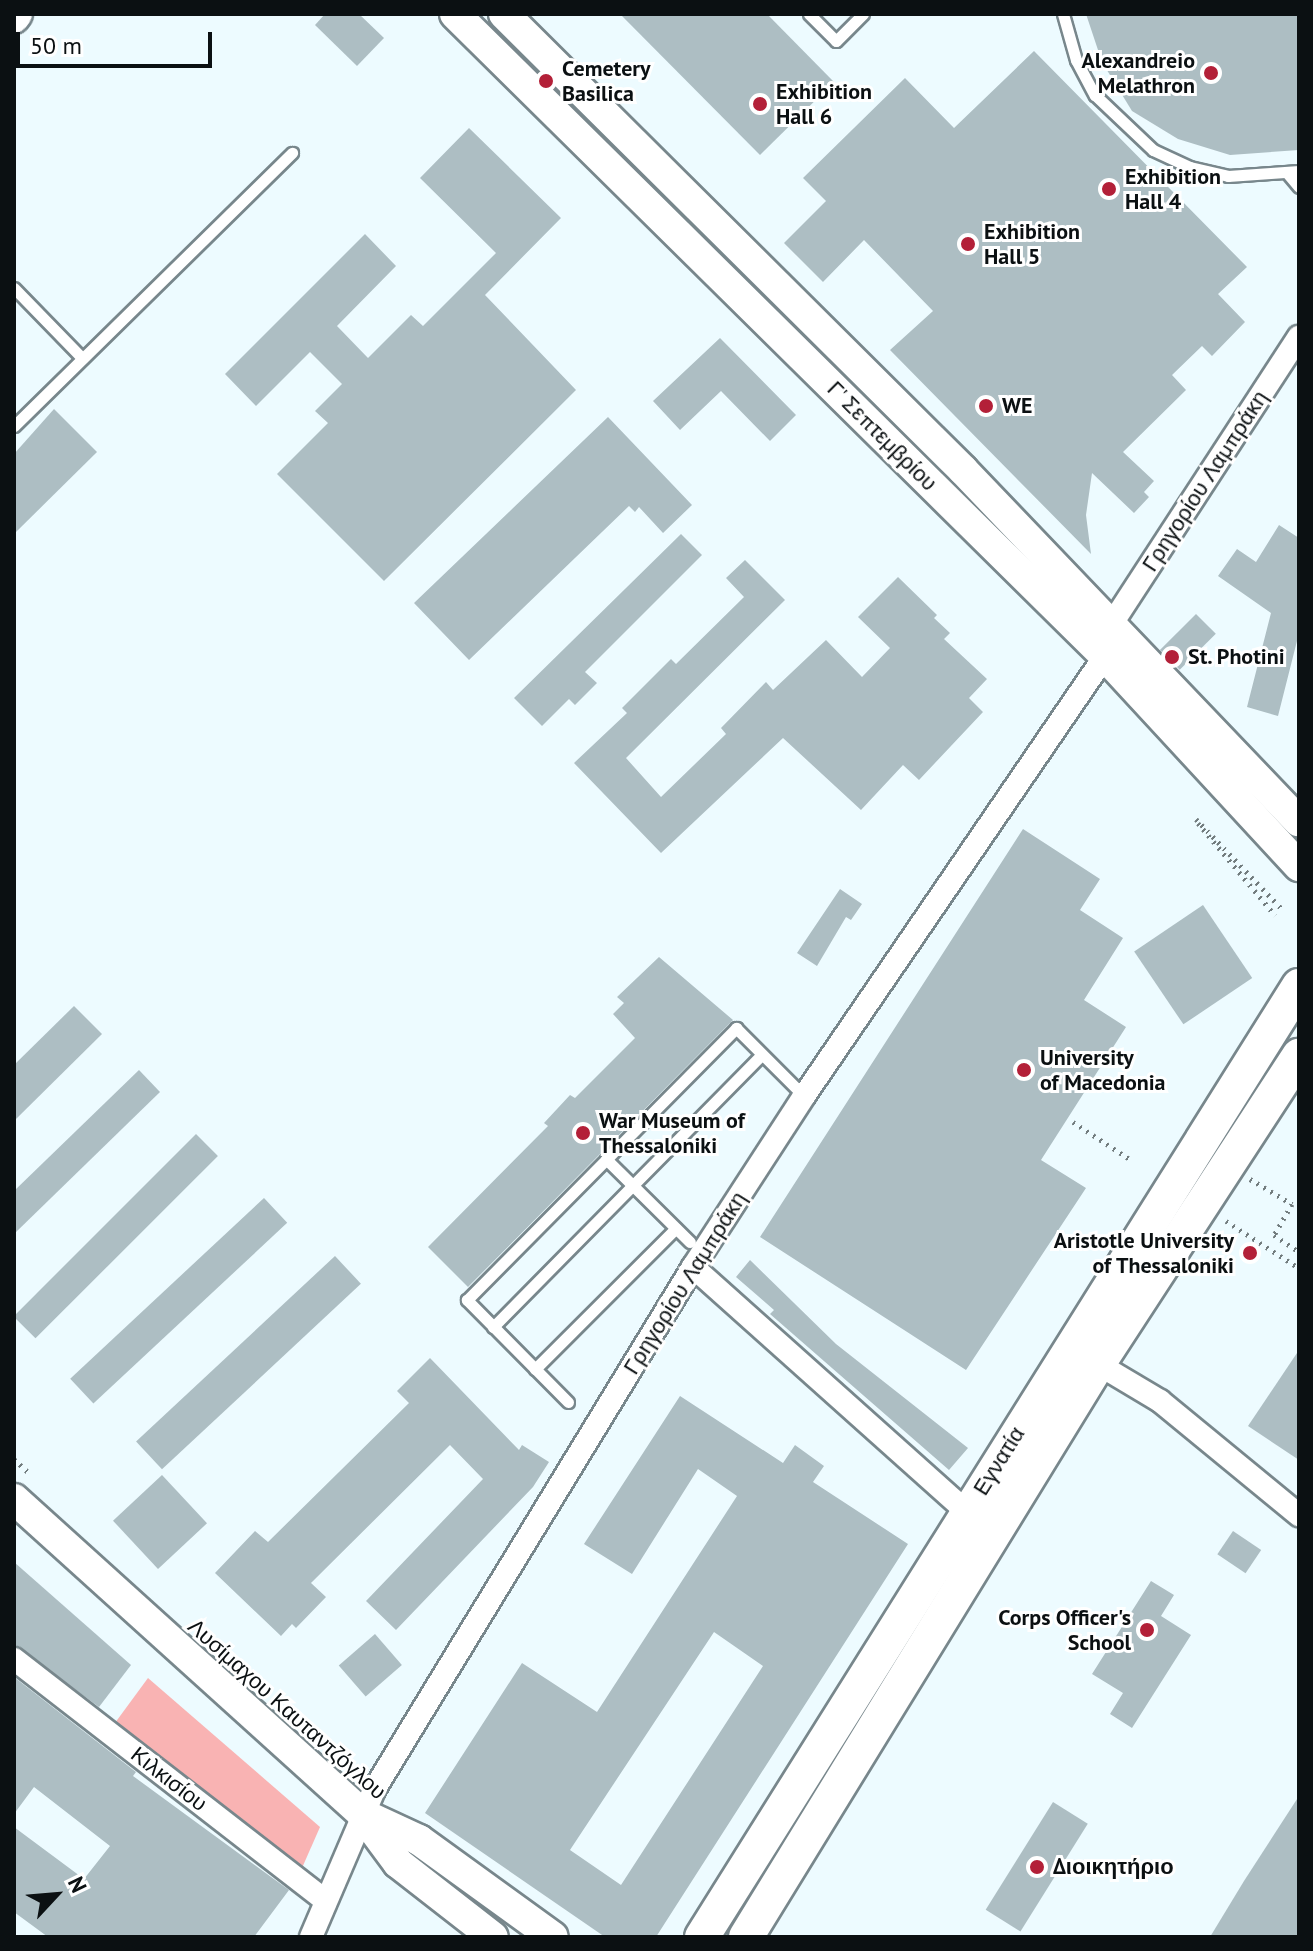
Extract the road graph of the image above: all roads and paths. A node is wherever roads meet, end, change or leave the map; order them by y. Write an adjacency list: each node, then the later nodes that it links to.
1 (455, 14): 14 (main road, Γ' Σεπτεμβρίου)
2 (504, 14): 13 (main road, Γ' Σεπτεμβρίου)
3 (809, 14): 4 (lane)
4 (863, 14)
5 (1063, 14): 7 (lane)
6 (292, 153): 11 (lane)
7 (1294, 172): 8 (lane)
8 (1299, 187)
9 (14, 288): 11 (lane)
10 (1299, 337): 13 (street, Γρηγορίου Λαμπράκη)
11 (82, 358): 12 (lane)
12 (14, 426)
13 (1111, 625): 15 (main road, Γ' Σεπτεμβρίου)
14 (1105, 656): 16 (main road, Γ' Σεπτεμβρίου); 22 (street, Γρηγορίου Λαμπράκη)
15 (1299, 821)
16 (1299, 866)
17 (1282, 909): 18 (path)
18 (1275, 915)
19 (1299, 986): 40 (main road, Εγνατία)
20 (762, 1054): 22 (lane); 24 (lane); 27 (lane)
21 (1299, 1056): 35 (main road, Εγνατία)
22 (804, 1096): 32 (street, Γρηγορίου Λαμπράκη)
23 (1073, 1122): 25 (path)
24 (606, 1159): 27 (lane); 34 (lane)
25 (1131, 1160)
26 (1241, 1173): 31 (path)
27 (632, 1185): 29 (lane); 34 (lane)
28 (1215, 1214): 33 (path)
29 (676, 1228): 30 (lane); 36 (lane)
30 (690, 1242)
31 (1299, 1252)
32 (693, 1267): 40 (street); 43 (street, Γρηγορίου Λαμπράκη)
33 (1299, 1268)
34 (493, 1327): 36 (lane)
35 (1098, 1364): 41 (street); 49 (main road, Εγνατία)
36 (535, 1369): 37 (lane)
37 (568, 1402)
38 (14, 1459): 39 (path)
39 (26, 1490): 43 (main road, Λυσίμαχου Καυταντζόγλου)
40 (967, 1512): 48 (main road, Εγνατία)
41 (1299, 1515)
42 (14, 1659): 44 (street, Κιλκισίου)
43 (361, 1813): 44 (street, Γρηγορίου Λαμπράκη); 46 (main road, Λυσίμαχου Καυταντζόγλου); 47 (main road, Λυσίμαχου Καυταντζόγλου)
44 (325, 1900): 45 (street, Γρηγορίου Λαμπράκη)
45 (311, 1937)
46 (493, 1937)
47 (553, 1937)
48 (702, 1937)
49 (746, 1937)

